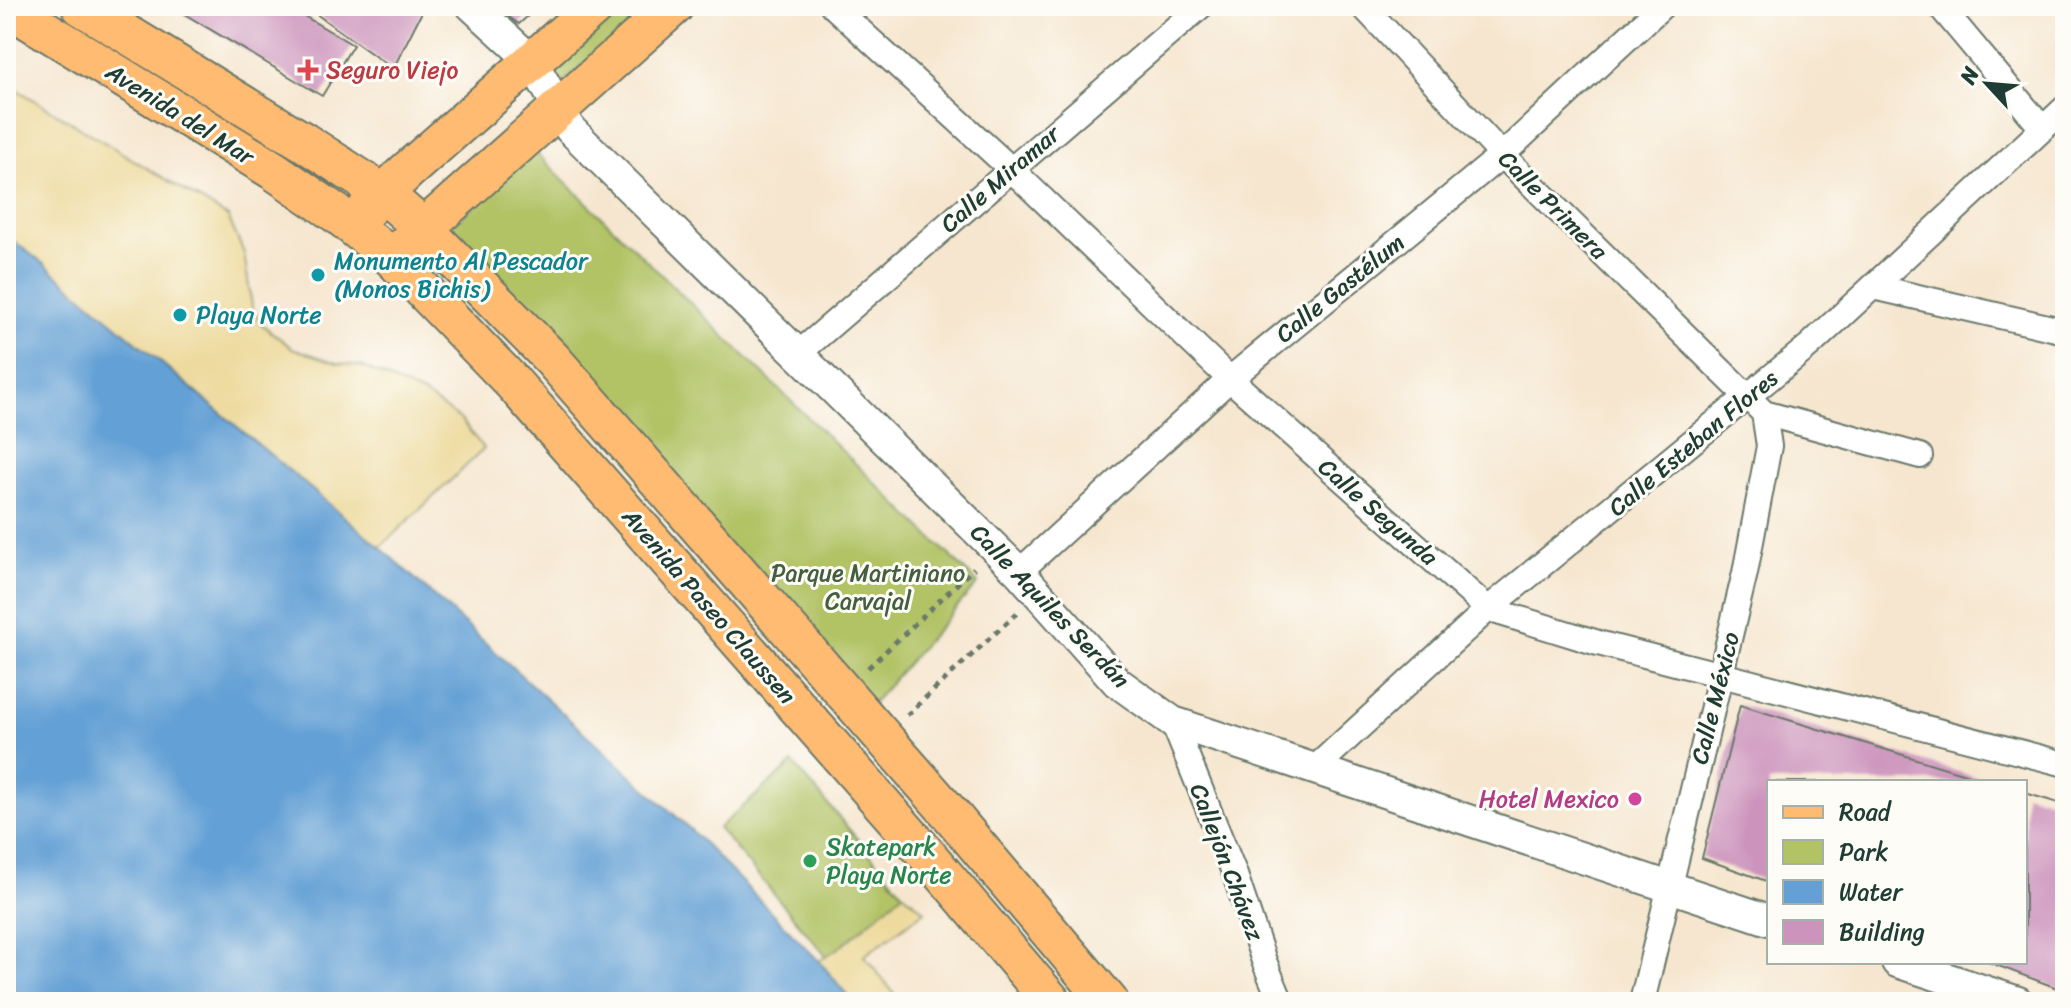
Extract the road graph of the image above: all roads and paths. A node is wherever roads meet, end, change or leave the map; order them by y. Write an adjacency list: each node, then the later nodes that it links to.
1 (6, 6): 18 (main road, Avenida del Mar)
2 (81, 6): 17 (main road, Avenida del Mar)
3 (472, 6): 11 (street)
4 (595, 6): 11 (main road)
5 (674, 6): 12 (main road)
6 (833, 6): 16 (street, Calle Segunda)
7 (1201, 6): 16 (street, Calle Miramar)
8 (1363, 6): 15 (street, Calle Primera)
9 (1662, 6): 15 (street, Calle Gastélum)
10 (1940, 6): 14 (street)
11 (532, 61): 12 (street, Calle Aquiles Serdán); 17 (main road)
12 (559, 108): 19 (main road); 23 (street, Calle Aquiles Serdán)
13 (2065, 108): 14 (street, Calle Esteban Flores)
14 (2042, 128): 21 (street, Calle Esteban Flores)
15 (1502, 155): 24 (street, Calle Gastélum); 25 (street, Calle Primera)
16 (1011, 169): 23 (street, Calle Miramar); 24 (street, Calle Segunda)
17 (384, 194): 18 (main road); 19 (main road, Avenida del Mar)
18 (351, 225): 20 (main road, Avenida Paseo Claussen)
19 (423, 228): 20 (main road); 31 (main road, Avenida Paseo Claussen)
20 (392, 258): 39 (main road, Avenida Paseo Claussen)
21 (1874, 287): 22 (street); 25 (street, Calle Esteban Flores)
22 (2065, 331)
23 (799, 353): 27 (street, Calle Aquiles Serdán)
24 (1230, 379): 28 (street, Calle Gastélum); 29 (street, Calle Segunda)
25 (1756, 406): 26 (street); 29 (street, Calle Esteban Flores); 30 (street, Calle México)
26 (1920, 456)
27 (995, 548): 28 (street, Calle Aquiles Serdán); 31 (path)
28 (1029, 582): 32 (street, Calle Aquiles Serdán); 33 (path)
29 (1488, 609): 30 (street, Calle Segunda); 35 (street, Calle Esteban Flores)
30 (1721, 674): 34 (street, Calle Segunda); 36 (street, Calle México)
31 (844, 692): 33 (main road, Avenida Paseo Claussen)
32 (1173, 722): 35 (street, Calle Aquiles Serdán); 41 (street, Callejón Chávez)
33 (883, 737): 40 (main road, Avenida Paseo Claussen)
34 (2065, 764)
35 (1314, 769): 36 (street, Calle Aquiles Serdán)
36 (1670, 888): 37 (street, Calle Aquiles Serdán); 42 (street, Calle México)
37 (1767, 919)
38 (1903, 964): 43 (street)
39 (1052, 1002)
40 (1109, 1002)
41 (1281, 1002)
42 (1642, 1002)
43 (2018, 1002)

